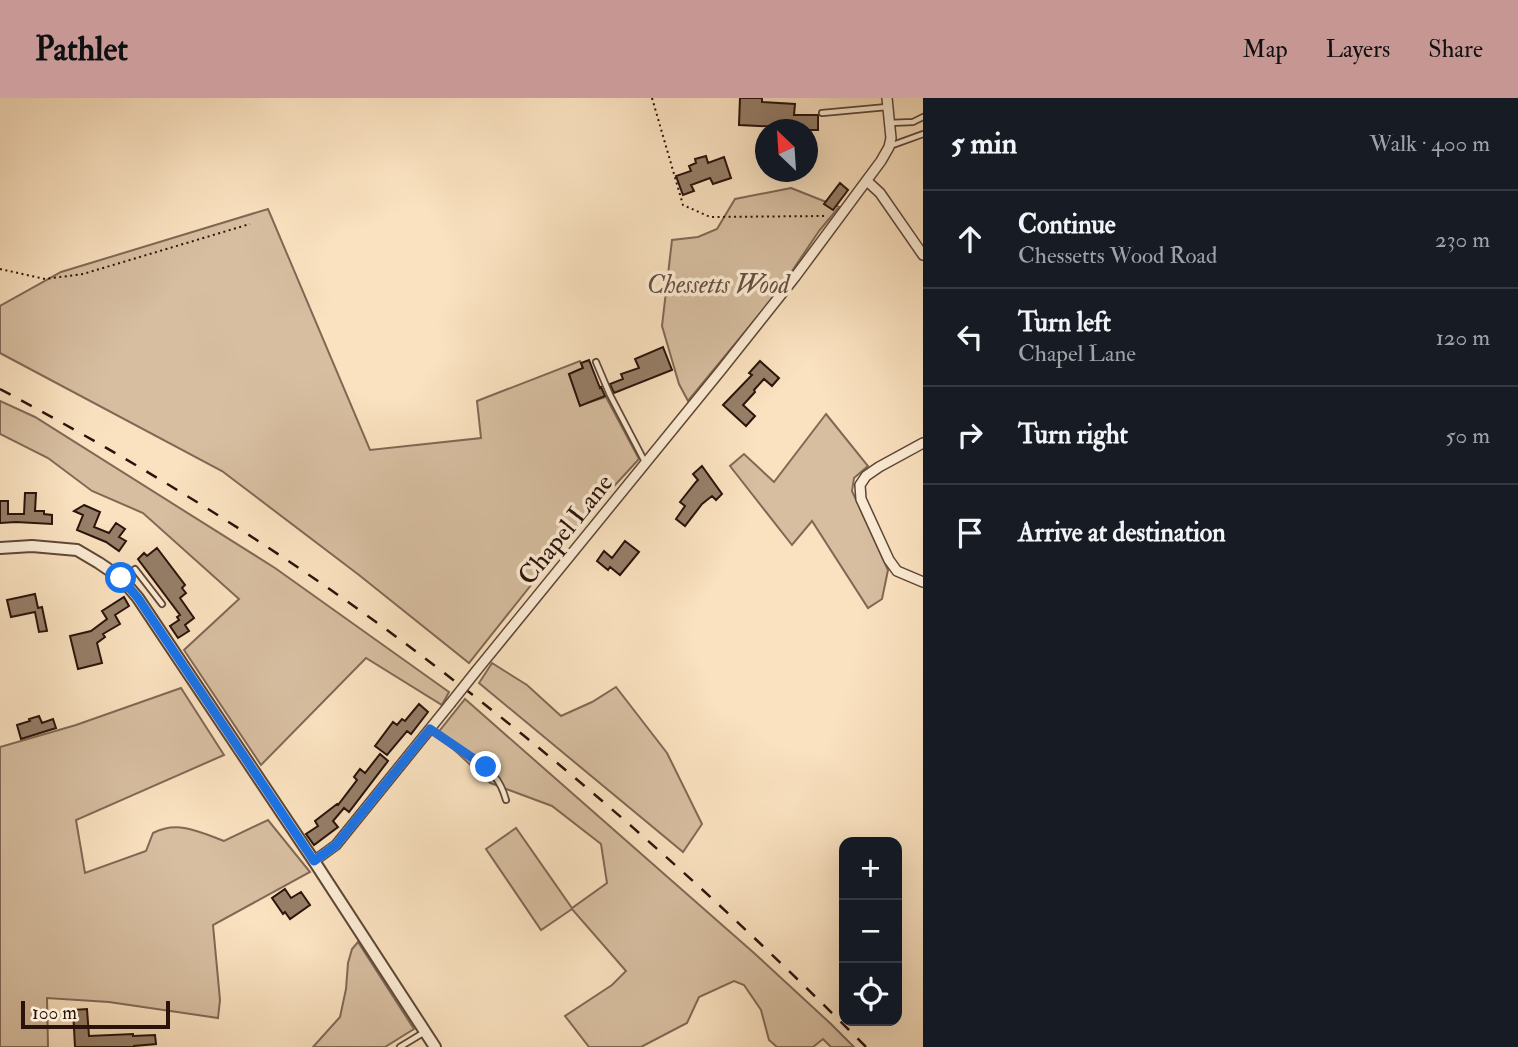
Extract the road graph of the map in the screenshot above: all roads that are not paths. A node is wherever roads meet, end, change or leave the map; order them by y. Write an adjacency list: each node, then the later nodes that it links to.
1 (887, 102): 2 (lane); 4 (street)
2 (822, 113)
3 (923, 117): 4 (lane)
4 (889, 124): 6 (street)
5 (923, 134): 6 (lane)
6 (889, 147): 7 (street, Chapel Lane)
7 (867, 181): 8 (street); 11 (street, Chapel Lane)
8 (923, 254)
9 (596, 362): 11 (lane)
10 (923, 443): 14 (street)
11 (645, 463): 16 (street, Chapel Lane, bridge)
12 (0, 548): 13 (street)
13 (121, 578): 15 (lane); 18 (street)
14 (923, 582)
15 (162, 604)
16 (430, 729): 17 (lane); 18 (street, Chapel Lane)
17 (506, 800)
18 (314, 861): 19 (street)
19 (425, 1032): 20 (lane); 21 (street)
20 (400, 1047)
21 (435, 1047)

